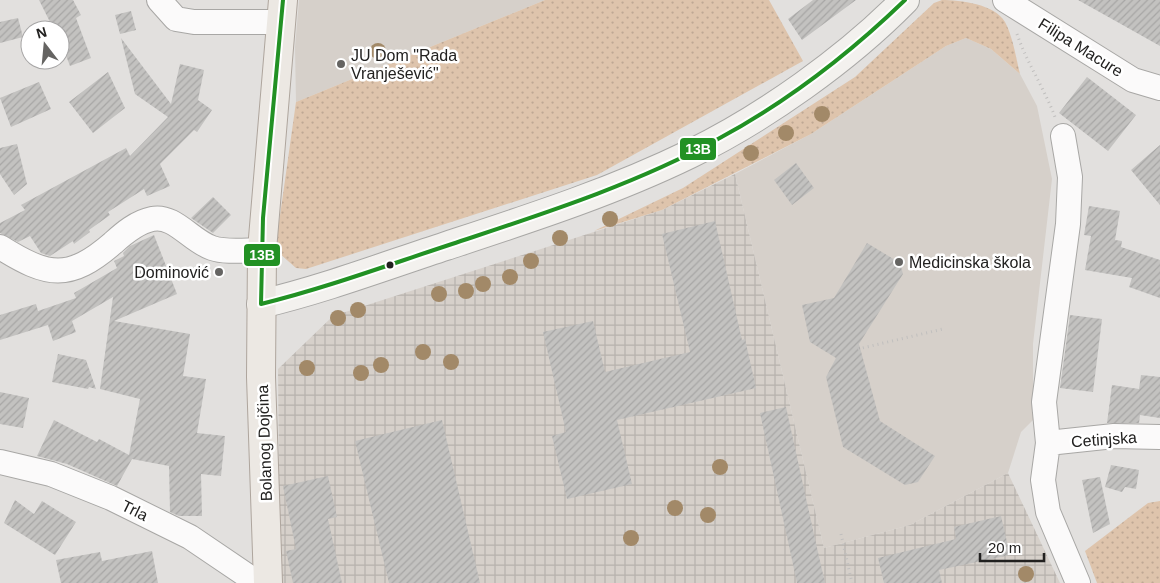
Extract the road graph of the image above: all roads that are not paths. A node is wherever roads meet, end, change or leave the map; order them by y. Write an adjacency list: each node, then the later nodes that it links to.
1 (159, 0): 4 (street)
2 (905, 0): 9 (main road)
3 (1012, 4): 5 (street, Filipa Macure)
4 (282, 11): 8 (main road, Bolanog Dojčina)
5 (1160, 88)
6 (1063, 136): 11 (street)
7 (0, 247): 8 (street)
8 (262, 250): 9 (main road, Bolanog Dojčina)
9 (262, 304): 14 (main road, Bolanog Dojčina)
10 (1160, 437): 11 (street, Cetinjska)
11 (1048, 443): 15 (street)
12 (0, 462): 13 (street, Trla)
13 (258, 583)
14 (268, 583)
15 (1078, 583)

